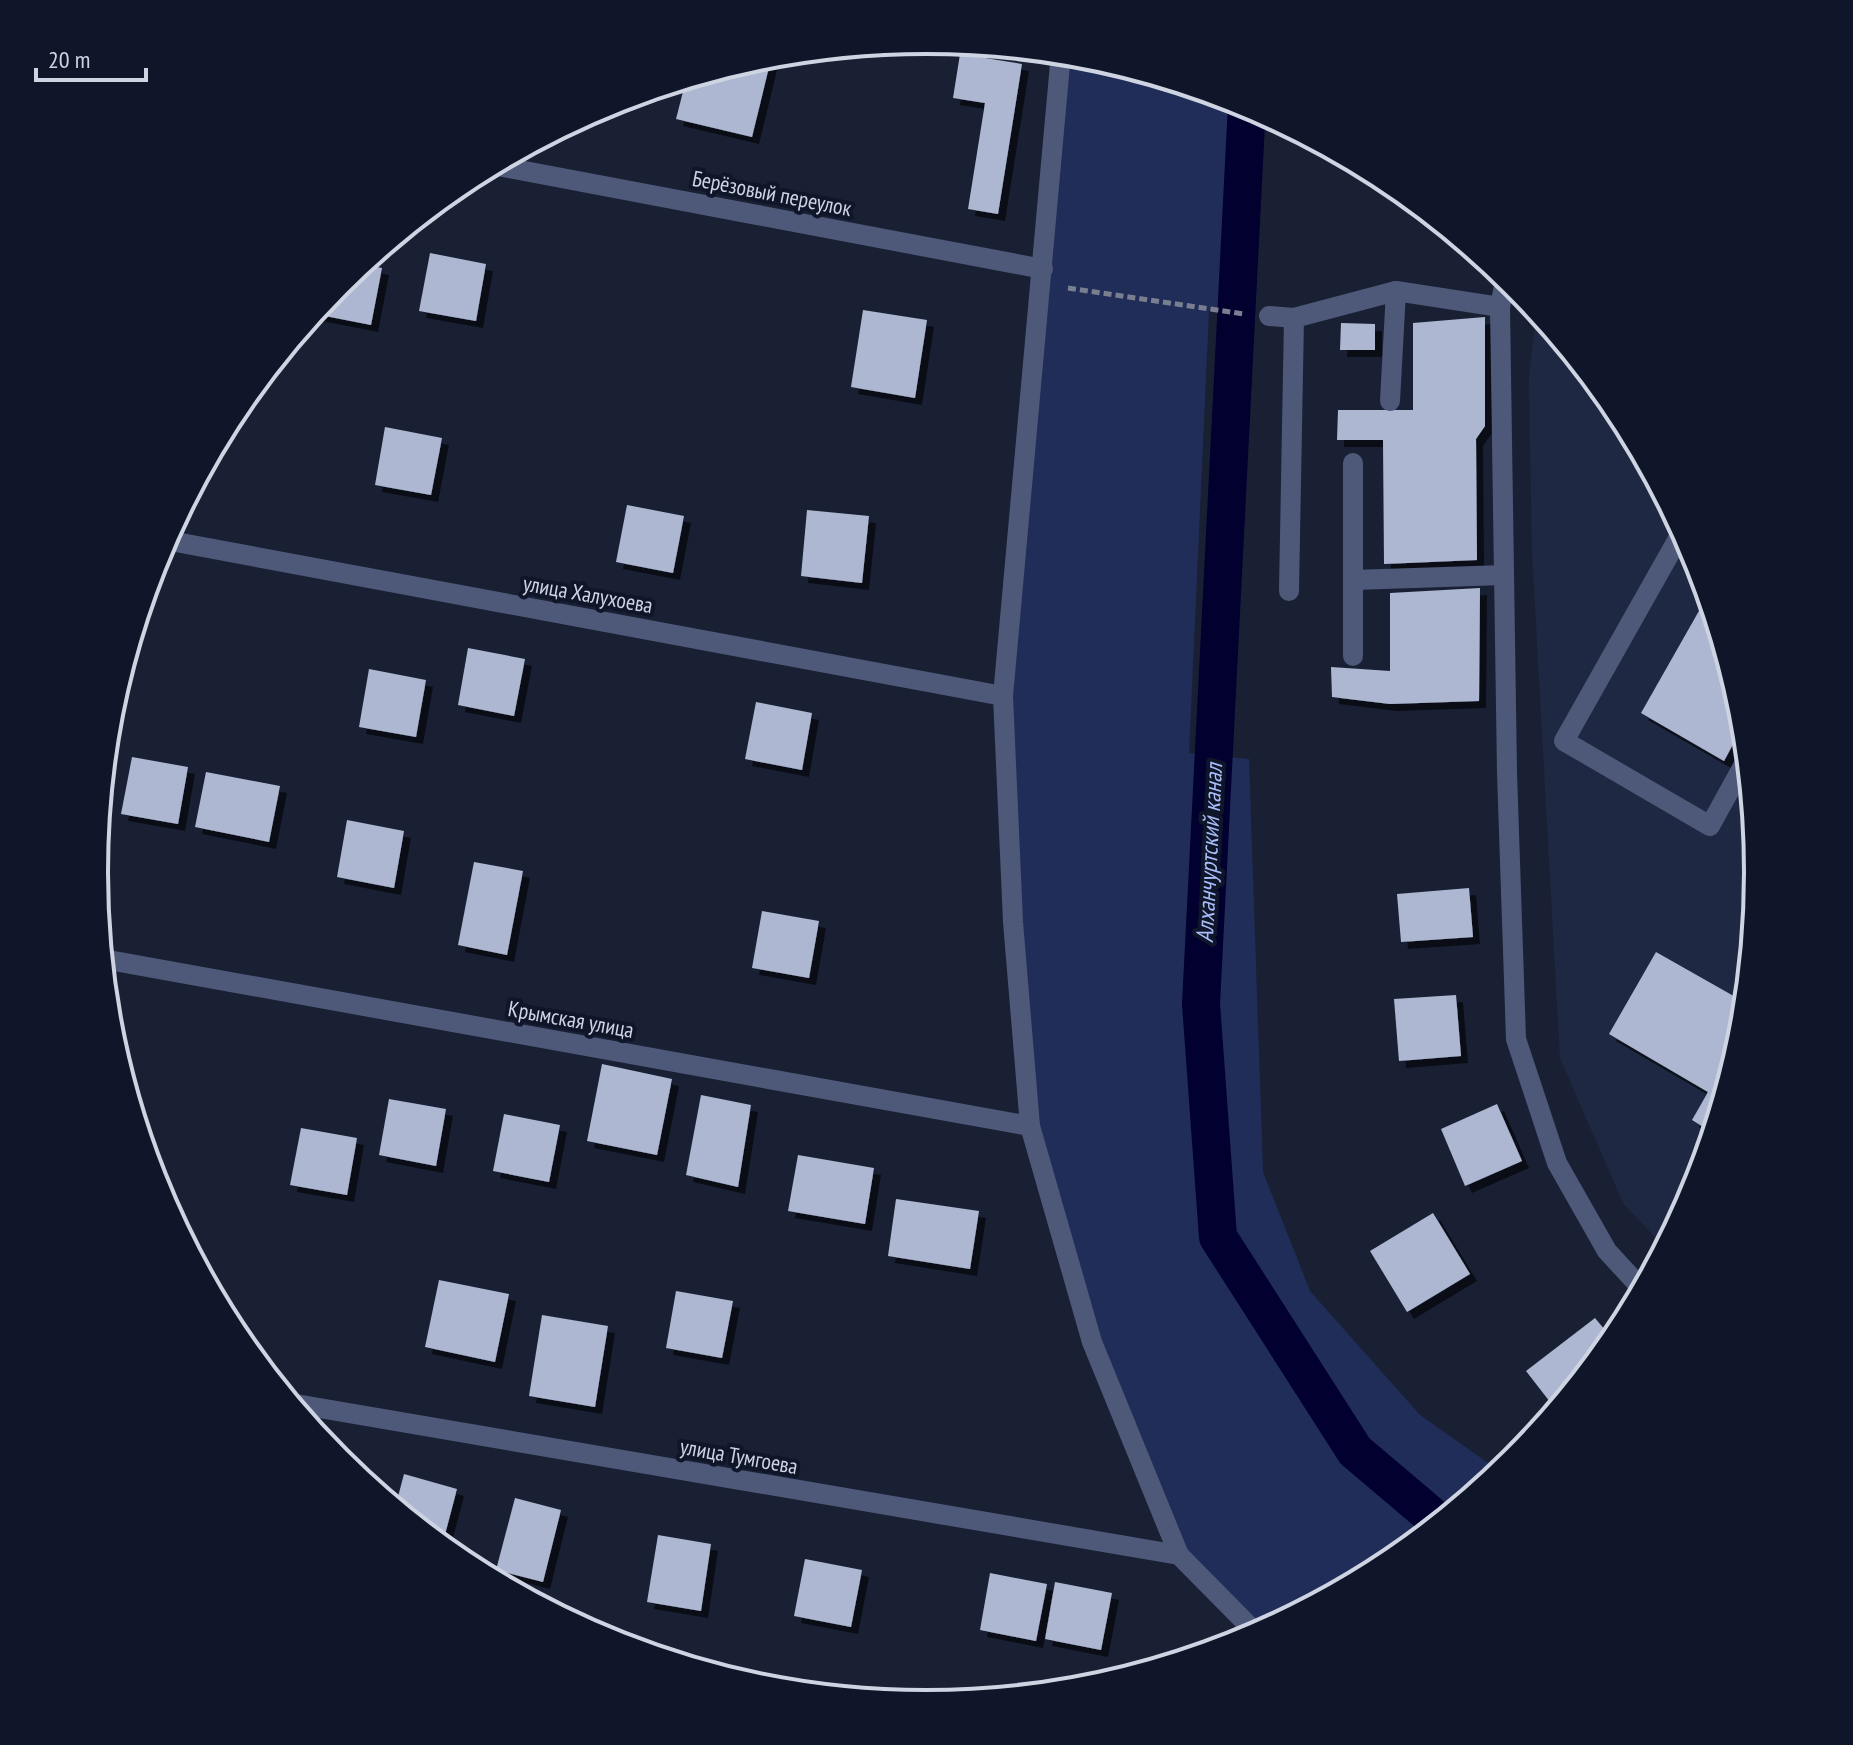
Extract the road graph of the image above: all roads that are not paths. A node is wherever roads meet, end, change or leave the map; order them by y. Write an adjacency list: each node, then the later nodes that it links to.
1 (1060, 66): 3 (street)
2 (510, 168): 3 (street, Берёзовый переулок)
3 (1042, 276): 17 (street)
4 (1396, 291): 6 (street); 8 (street); 9 (street)
5 (1503, 292): 6 (street)
6 (1500, 307): 13 (street)
7 (1269, 316): 8 (street)
8 (1294, 318): 15 (street)
9 (1390, 401)
10 (1353, 463): 14 (street)
11 (177, 542): 17 (street, улица Халухоева)
12 (1676, 543): 18 (street)
13 (1504, 575): 14 (street); 21 (street)
14 (1353, 580): 16 (street)
15 (1289, 591)
16 (1353, 656)
17 (1003, 696): 20 (street)
18 (1739, 774)
19 (113, 961): 20 (street, Крымская улица)
20 (1030, 1126): 23 (street)
21 (1635, 1282)
22 (306, 1406): 23 (street, улица Тумгоева)
23 (1179, 1555): 24 (street)
24 (1248, 1625)

